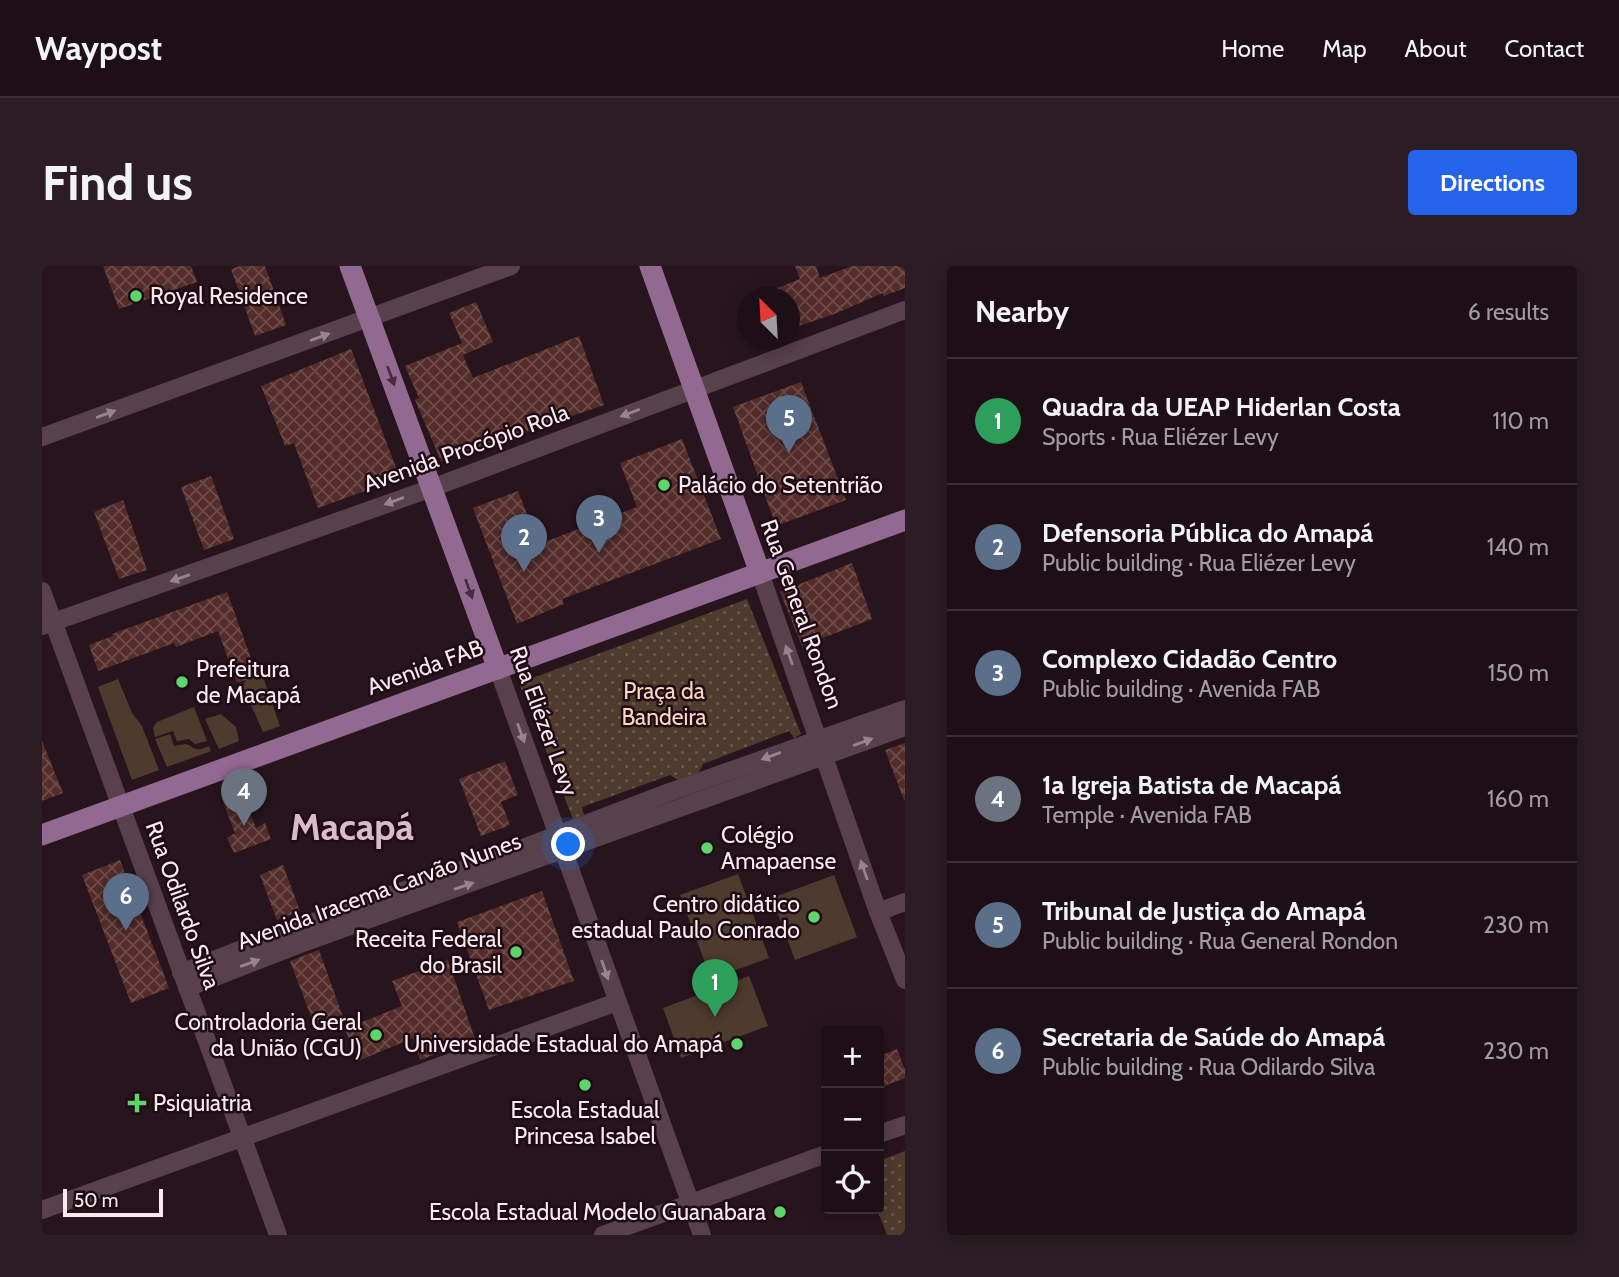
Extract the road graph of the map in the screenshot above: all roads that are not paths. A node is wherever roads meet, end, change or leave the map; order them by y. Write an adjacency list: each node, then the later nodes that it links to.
1 (350, 266): 5 (main road, Rua Eliézer Levy)
2 (511, 266): 5 (street)
3 (650, 266): 6 (main road, Rua General Rondon)
4 (905, 310): 6 (street, Avenida Procópio Rola)
5 (369, 319): 7 (street, one-way to 5); 8 (main road, Rua Eliézer Levy, one-way to 8)
6 (694, 388): 8 (street, Avenida Procópio Rola, one-way to 8); 10 (main road, Rua General Rondon)
7 (42, 438)
8 (432, 488): 12 (street, Avenida Procópio Rola, one-way to 12); 13 (main road, Rua Eliézer Levy, one-way to 13)
9 (905, 520): 10 (main road, Avenida FAB)
10 (760, 573): 13 (main road, Avenida FAB); 16 (street, Rua General Rondon, one-way to 10)
11 (42, 591): 12 (street, Rua Odilardo Silva)
12 (48, 624): 17 (street, Rua Odilardo Silva)
13 (498, 668): 17 (main road, Avenida FAB); 19 (street, Rua Eliézer Levy, one-way to 19)
14 (905, 709): 16 (street, Avenida Iracema Carvão Nunes)
15 (905, 727): 16 (street, Avenida Iracema Carvão Nunes, one-way to 15)
16 (822, 747): 19 (street, Avenida Iracema Carvão Nunes); 21 (street, Rua General Rondon, one-way to 16)
17 (121, 805): 18 (main road, Avenida FAB); 22 (street, Rua Odilardo Silva)
18 (42, 835)
19 (560, 843): 22 (street, Avenida Iracema Carvão Nunes); 24 (street, Rua Eliézer Levy, one-way to 24)
20 (905, 902): 21 (street)
21 (878, 912): 23 (street, Rua General Rondon)
22 (184, 980): 27 (street, Rua Odilardo Silva)
23 (905, 980)
24 (617, 1002): 27 (street); 29 (street, Rua Eliézer Levy)
25 (905, 1125): 26 (street)
26 (884, 1132)
27 (242, 1138): 30 (street); 31 (street, Rua Odilardo Silva)
28 (821, 1156): 29 (street)
29 (691, 1204): 32 (street); 33 (street, Rua Eliézer Levy)
30 (42, 1210)
31 (278, 1235)
32 (603, 1235)
33 (702, 1235)

